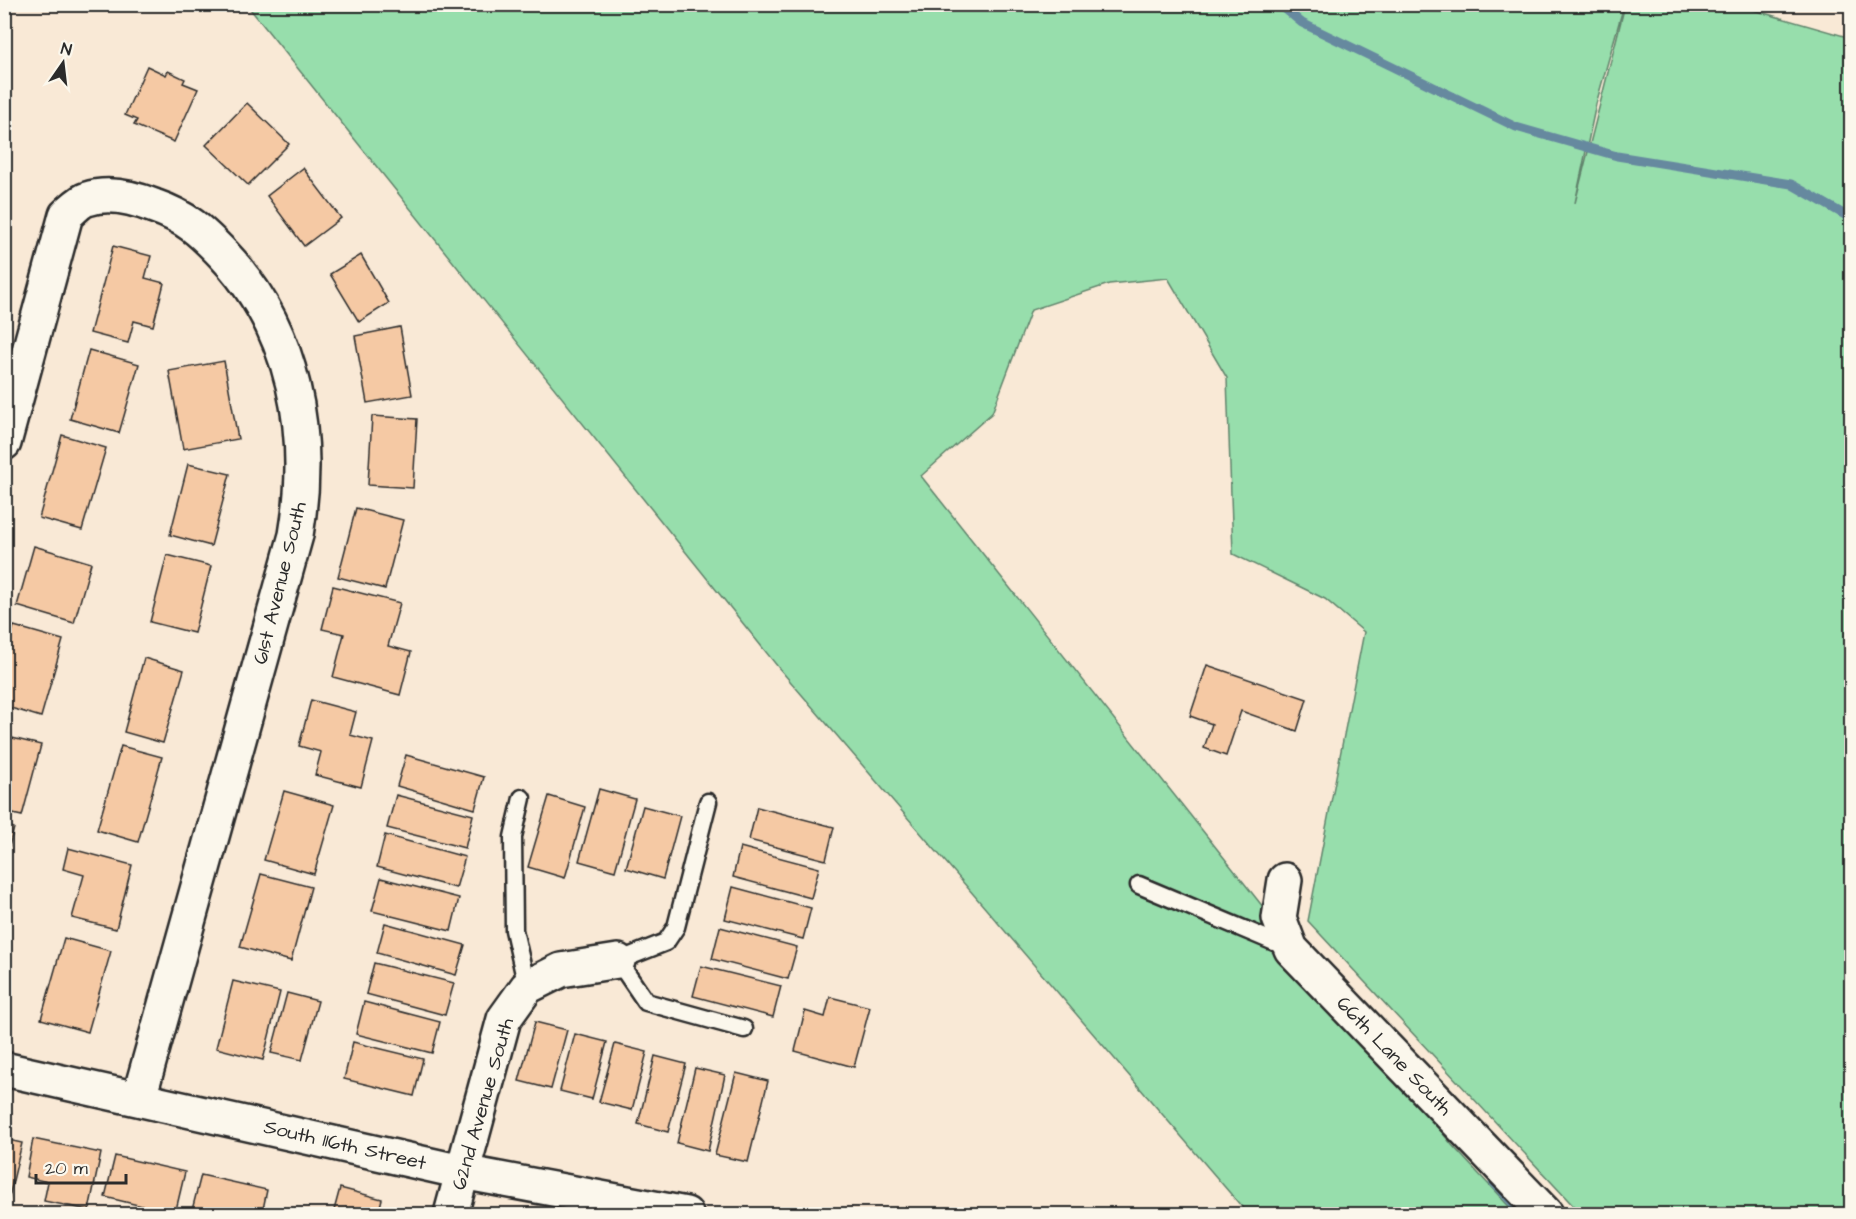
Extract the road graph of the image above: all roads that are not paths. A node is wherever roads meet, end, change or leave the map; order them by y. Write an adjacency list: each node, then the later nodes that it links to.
1 (4, 443): 11 (street, 61st Avenue South)
2 (522, 798): 8 (lane)
3 (708, 802): 7 (lane)
4 (1285, 880): 6 (street, 66th Lane South)
5 (1139, 885): 6 (lane)
6 (1291, 949): 15 (street, 66th Lane South)
7 (618, 961): 8 (street, 62nd Avenue South); 9 (lane)
8 (527, 987): 12 (street, 62nd Avenue South)
9 (744, 1029)
10 (4, 1069): 11 (street, South 116th Street)
11 (139, 1098): 12 (street, South 116th Street)
12 (462, 1172): 13 (street, 62nd Avenue South); 14 (street, South 116th Street)
13 (451, 1215)
14 (686, 1215)
15 (1546, 1215)

